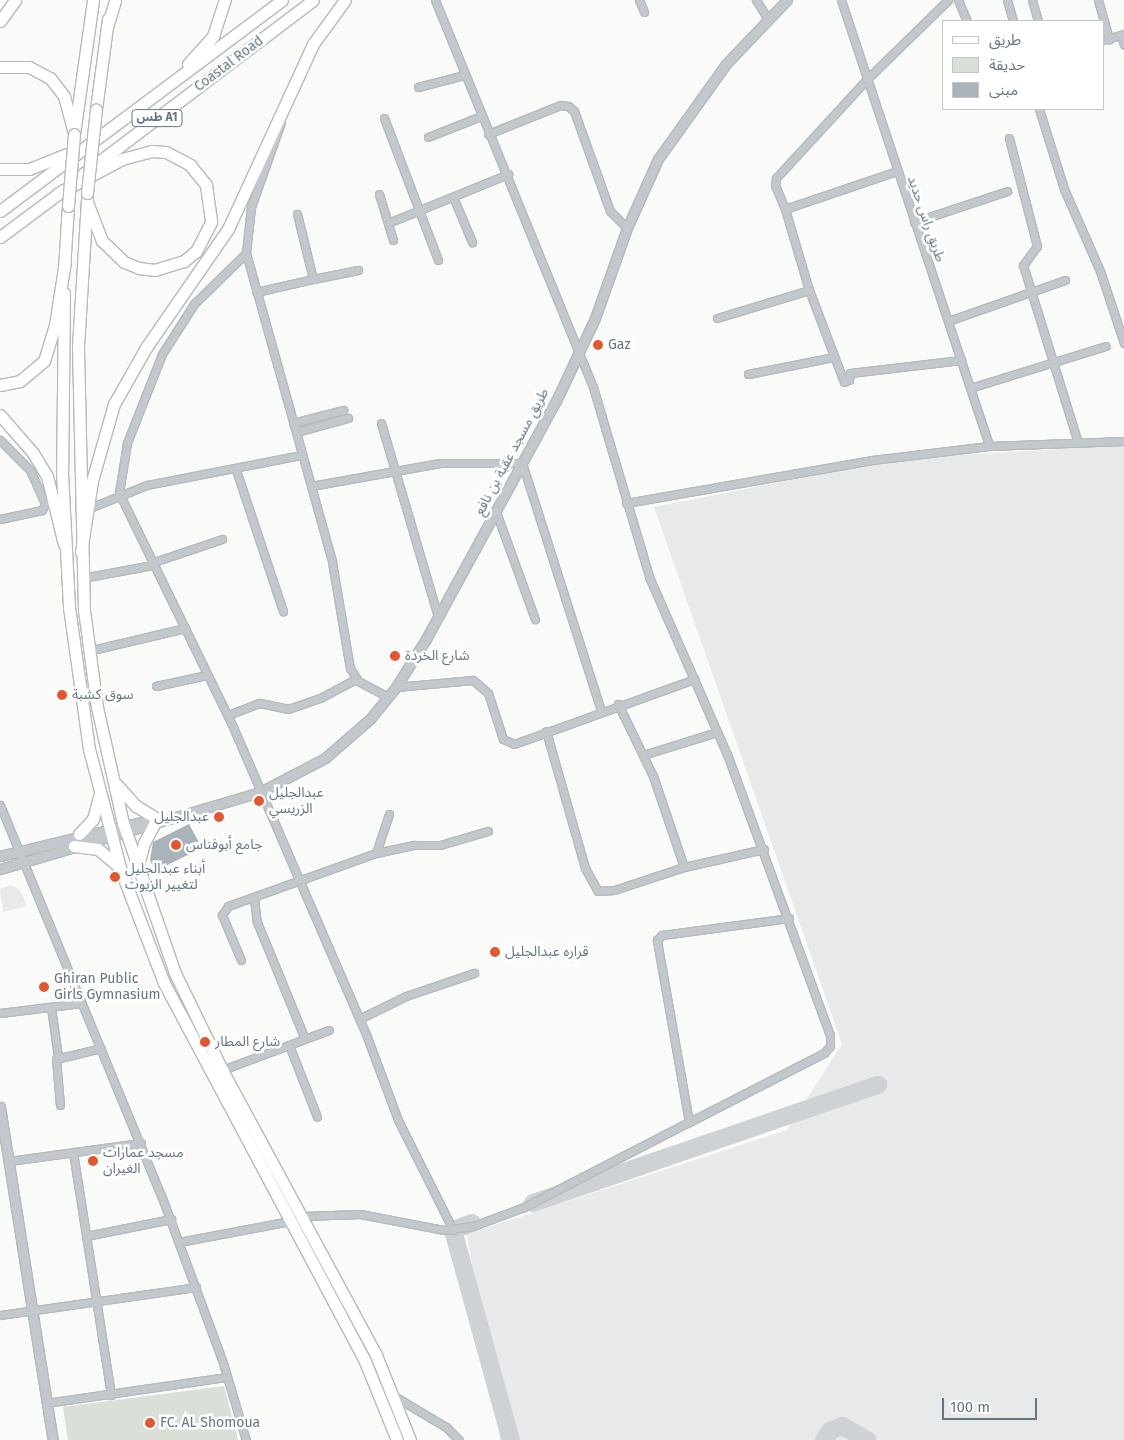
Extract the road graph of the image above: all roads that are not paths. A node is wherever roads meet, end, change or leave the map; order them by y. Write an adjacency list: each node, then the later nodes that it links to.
1 (15, 0): 25 (main road)
2 (93, 0): 39 (main road)
3 (110, 0): 26 (main road)
4 (115, 0): 26 (main road)
5 (225, 0): 34 (main road)
6 (282, 0): 34 (main road, Coastal Road / طس A1)
7 (313, 0): 48 (main road, Coastal Road / طس A1)
8 (345, 0): 35 (main road)
9 (435, 0): 31 (street)
10 (639, 0): 19 (street)
11 (756, 0): 20 (street)
12 (788, 0): 20 (street, طريق مسجد عقبة بن نافع)
13 (841, 0): 32 (street, طريق راس حديد)
14 (948, 0): 32 (street)
15 (958, 0): 21 (street)
16 (1007, 0): 22 (street)
17 (1032, 0): 23 (street)
18 (1098, 0): 24 (street)
19 (644, 12)
20 (768, 19): 59 (street, طريق مسجد عقبة بن نافع)
21 (967, 20)
22 (1013, 20)
23 (1038, 20)
24 (1102, 20)
25 (0, 21)
26 (107, 27): 50 (main road, bridge)
27 (1123, 35): 28 (street); 29 (street)
28 (1106, 40)
29 (1124, 45)
30 (0, 67): 39 (main road)
31 (464, 75): 33 (street); 37 (street)
32 (867, 79): 45 (street, طريق راس حديد); 52 (street)
33 (418, 87)
34 (158, 93): 43 (main road, Coastal Road / طس A1)
35 (285, 105): 64 (street); 101 (main road)
36 (1039, 110): 75 (street)
37 (481, 116): 40 (street); 41 (street)
38 (384, 118): 54 (street)
39 (74, 134): 66 (main road, bridge)
40 (488, 134): 46 (street); 59 (street)
41 (428, 138)
42 (1009, 138): 72 (street)
43 (87, 145): 44 (main road); 53 (main road, Coastal Road / طس A1)
44 (0, 169)
45 (896, 171): 52 (street); 56 (street, طريق راس حديد)
46 (508, 174): 51 (street); 77 (street)
47 (1007, 191): 56 (street)
48 (57, 194): 50 (main road); 57 (main road, Coastal Road / طس A1)
49 (379, 194): 58 (street)
50 (87, 198): 106 (main road)
51 (454, 199): 54 (street); 63 (street)
52 (785, 209): 70 (street)
53 (0, 211)
54 (422, 211): 58 (street); 65 (street)
55 (297, 214): 68 (street)
56 (914, 222): 74 (street, طريق راس حديد)
57 (18, 223): 60 (main road, Coastal Road / طس A1); 62 (main road)
58 (388, 224): 61 (street)
59 (627, 228): 77 (street, طريق مسجد عقبة بن نافع)
60 (0, 237)
61 (393, 240)
62 (0, 241)
63 (472, 242)
64 (246, 254): 71 (street); 99 (street)
65 (438, 260)
66 (65, 261): 82 (main road); 105 (main road)
67 (358, 270): 68 (street)
68 (313, 279): 71 (street)
69 (1065, 280): 72 (street)
70 (809, 290): 73 (street); 78 (street)
71 (256, 292): 87 (street)
72 (1032, 292): 74 (street); 80 (street)
73 (717, 318)
74 (948, 321): 79 (street, طريق راس حديد)
75 (1124, 343)
76 (1106, 346): 80 (street)
77 (578, 356): 95 (street, طريق مسجد عقبة بن نافع); 100 (street)
78 (834, 357): 79 (street); 81 (street)
79 (961, 360): 83 (street, طريق راس حديد)
80 (1054, 363): 83 (street); 92 (street)
81 (748, 374)
82 (0, 385)
83 (970, 388): 93 (street, طريق راس حديد)
84 (343, 410): 87 (street)
85 (0, 415): 105 (main road)
86 (348, 418): 89 (street)
87 (293, 423): 89 (street)
88 (382, 423): 97 (street)
89 (296, 432): 94 (street)
90 (0, 440): 103 (street)
91 (1124, 441): 92 (street)
92 (1078, 443): 93 (street)
93 (989, 446): 100 (street)
94 (302, 455): 96 (street); 98 (street)
95 (522, 463): 97 (street); 102 (street, طريق مسجد عقبة بن نافع); 121 (street)
96 (236, 470): 99 (street); 109 (street)
97 (398, 470): 98 (street); 110 (street)
98 (311, 486): 115 (street)
99 (119, 493): 101 (street); 107 (street)
100 (626, 504): 116 (street)
101 (87, 509): 106 (main road)
102 (496, 512): 110 (street, طريق مسجد عقبة بن نافع); 111 (street)
103 (0, 519)
104 (222, 539): 107 (street)
105 (64, 544): 127 (main road)
106 (81, 552): 108 (main road)
107 (152, 564): 108 (street); 112 (street)
108 (82, 578): 113 (main road)
109 (283, 611)
110 (438, 617): 118 (street, طريق مسجد عقبة بن نافع)
111 (535, 619)
112 (185, 628): 113 (street); 114 (street)
113 (88, 651): 126 (main road)
114 (207, 675): 117 (street); 122 (street)
115 (356, 679): 119 (street); 122 (street)
116 (696, 679): 120 (street); 124 (street)
117 (156, 686)
118 (396, 687): 119 (street, طريق مسجد عقبة بن نافع); 123 (street)
119 (388, 697): 128 (street, طريق مسجد عقبة بن نافع)
120 (618, 704): 121 (street); 125 (street)
121 (601, 710): 123 (street)
122 (228, 715): 128 (street)
123 (546, 731): 142 (street)
124 (717, 732): 125 (street); 137 (street)
125 (643, 755): 142 (street)
126 (115, 783): 131 (main road); 132 (main road)
127 (99, 790): 134 (main road); 135 (main road)
128 (260, 792): 131 (street, طريق مسجد عقبة بن نافع); 146 (street)
129 (0, 805): 138 (street)
130 (389, 814): 139 (street)
131 (158, 820): 132 (street, طريق مسجد عقبة بن نافع); 145 (main road)
132 (124, 828): 134 (street, طريق مسجد عقبة بن نافع); 145 (main road)
133 (488, 831): 139 (street)
134 (110, 832): 135 (street); 136 (street); 144 (main road)
135 (79, 834): 138 (street)
136 (74, 846): 141 (street); 144 (main road)
137 (764, 849): 142 (street); 148 (street)
138 (20, 850): 140 (street); 141 (street)
139 (376, 853): 146 (street)
140 (0, 856)
141 (25, 863): 143 (street); 151 (street)
142 (684, 867)
143 (0, 869)
144 (121, 870): 171 (main road)
145 (137, 871): 160 (main road)
146 (298, 881): 147 (street); 154 (street)
147 (254, 899): 149 (street); 156 (street)
148 (789, 918): 164 (street); 164 (street)
149 (241, 960)
150 (474, 973): 154 (street)
151 (81, 1003): 152 (street); 158 (street)
152 (51, 1007): 153 (street); 159 (street)
153 (0, 1013)
154 (359, 1019): 172 (street)
155 (329, 1030): 156 (street)
156 (304, 1039): 157 (street)
157 (290, 1045): 160 (street); 163 (street)
158 (101, 1048): 159 (street); 166 (street)
159 (58, 1057): 161 (street)
160 (222, 1070): 169 (main road)
161 (60, 1105)
162 (0, 1107): 165 (street)
163 (317, 1117)
164 (689, 1122): 172 (street)
165 (2, 1138): 168 (street)
166 (141, 1143): 167 (street); 170 (street)
167 (73, 1152): 168 (street); 173 (street)
168 (9, 1161): 177 (street)
169 (303, 1216): 172 (street); 181 (main road)
170 (171, 1219): 173 (street); 174 (street)
171 (290, 1221): 174 (street); 185 (main road)
172 (453, 1230)
173 (86, 1236): 176 (street)
174 (179, 1242): 175 (street)
175 (196, 1287): 176 (street); 179 (street)
176 (96, 1302): 177 (street); 180 (street)
177 (32, 1312): 178 (street); 182 (street)
178 (0, 1316)
179 (227, 1377): 180 (street); 184 (street)
180 (111, 1395): 182 (street)
181 (394, 1396): 186 (main road); 187 (street)
182 (46, 1403): 183 (street)
183 (53, 1440)
184 (246, 1440)
185 (397, 1440)
186 (410, 1440)
187 (459, 1440)

